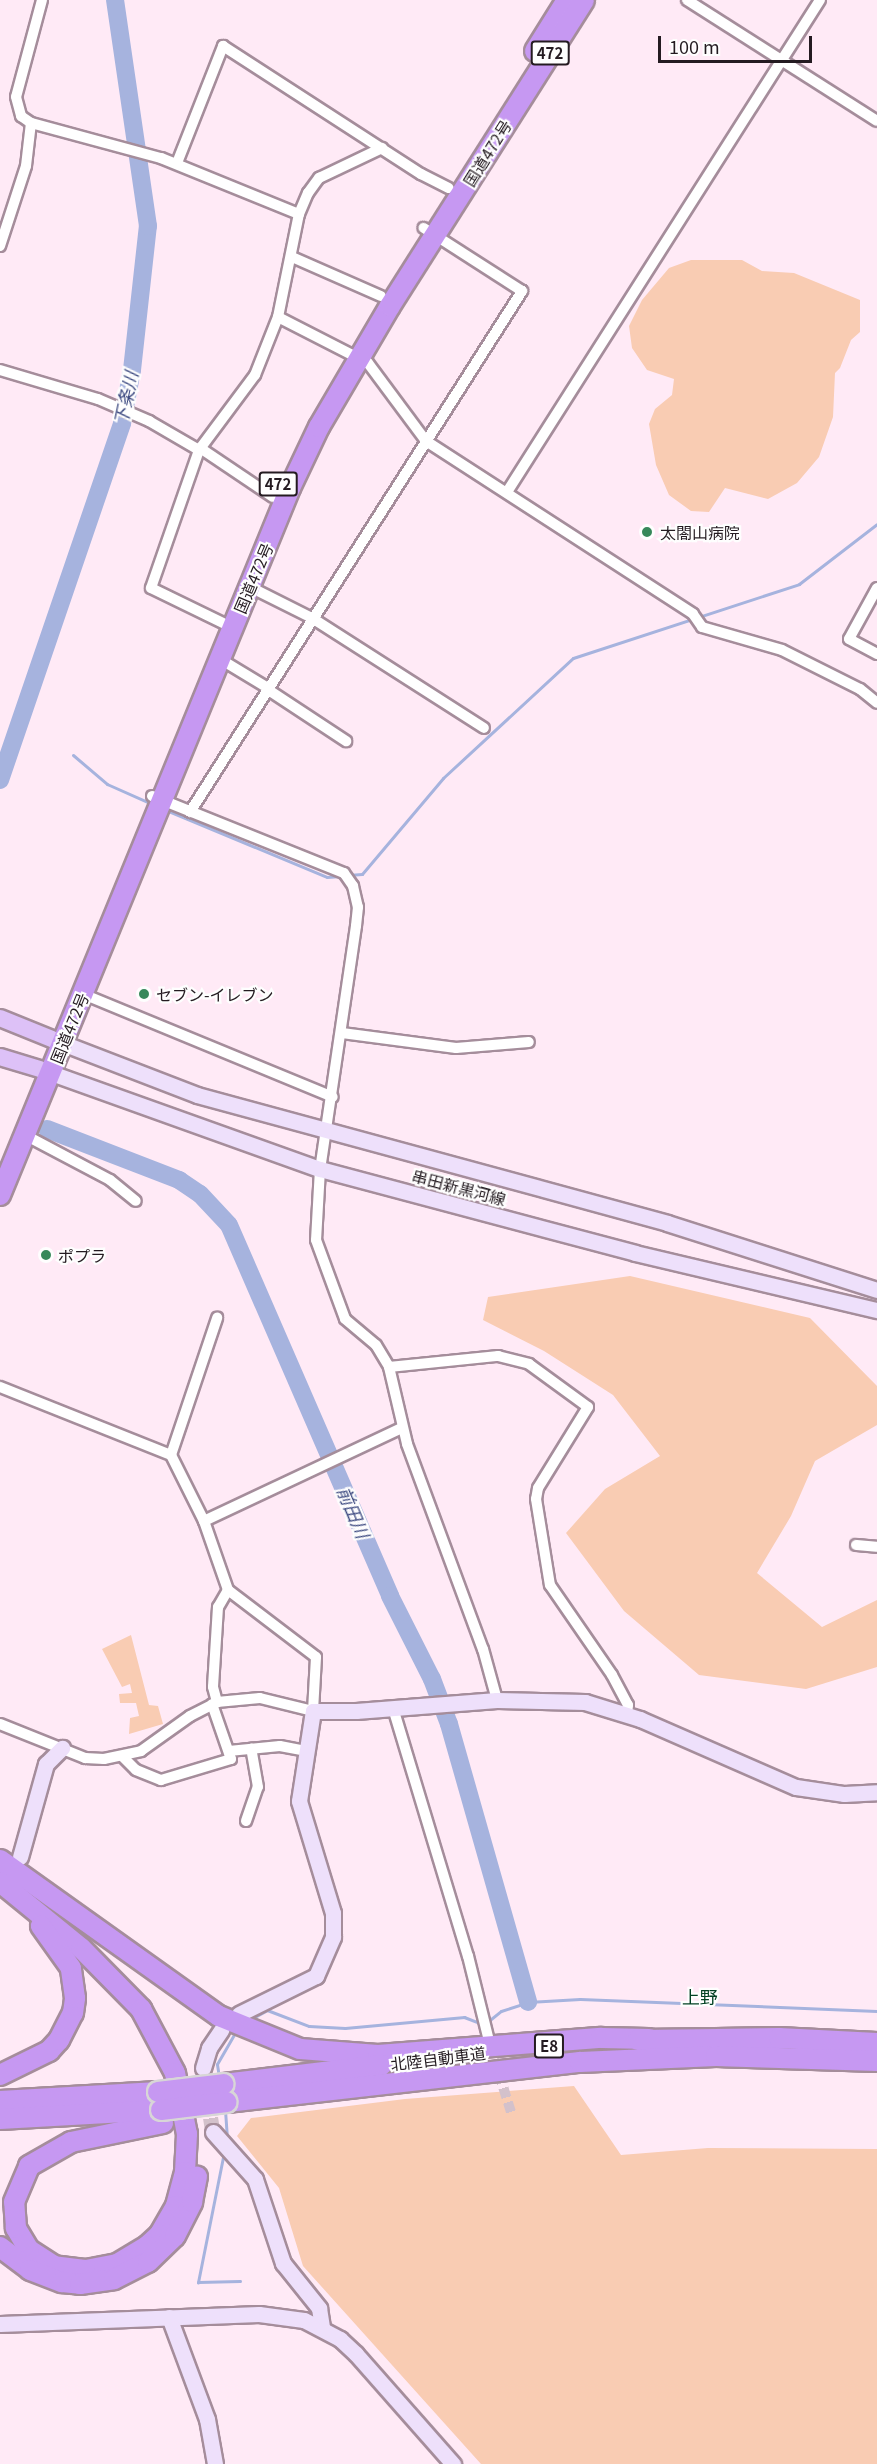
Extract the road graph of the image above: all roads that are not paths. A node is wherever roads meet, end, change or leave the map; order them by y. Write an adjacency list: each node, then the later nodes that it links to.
1 (42, 0): 8 (street)
2 (567, 0): 11 (highway, 国道472号 / 472)
3 (584, 0): 13 (highway, 国道472号 / 472)
4 (687, 0): 6 (street)
5 (820, 0): 6 (street)
6 (782, 60): 7 (street); 22 (street)
7 (877, 121)
8 (31, 123): 10 (street); 14 (street)
9 (382, 148): 10 (street); 11 (street); 12 (street)
10 (177, 164): 12 (street)
11 (449, 188): 13 (highway, 国道472号 / 472)
12 (299, 214): 15 (street)
13 (430, 231): 16 (highway, 国道472号 / 472); 18 (highway, 国道472号 / 472); 20 (street)
14 (0, 246)
15 (292, 257): 16 (street); 17 (street)
16 (381, 296): 18 (highway, 国道472号 / 472)
17 (278, 316): 18 (street); 21 (street)
18 (353, 355): 20 (street); 23 (highway, 国道472号 / 472); 24 (highway, 国道472号 / 472)
19 (0, 370): 21 (street)
20 (426, 441): 22 (street); 26 (street)
21 (199, 449): 23 (street); 27 (street)
22 (507, 492): 31 (street)
23 (273, 497): 27 (highway, 国道472号 / 472)
24 (250, 587): 26 (street); 29 (highway, 国道472号 / 472)
25 (877, 588): 28 (street)
26 (312, 618): 30 (street); 32 (street)
27 (223, 623): 34 (highway, 国道472号 / 472)
28 (877, 654)
29 (220, 659): 30 (street); 34 (highway, 国道472号 / 472)
30 (267, 689): 33 (street); 35 (street)
31 (877, 703)
32 (484, 728)
33 (346, 741)
34 (157, 798): 35 (street); 36 (highway, 国道472号 / 472); 39 (highway, 国道472号 / 472)
35 (190, 812): 38 (street)
36 (83, 994): 39 (highway, 国道472号 / 472); 43 (street)
37 (0, 1018): 39 (main road)
38 (342, 1033): 40 (street); 43 (street)
39 (57, 1041): 42 (highway, 国道472号 / 472); 44 (street, 串田新黒河線)
40 (529, 1042)
41 (0, 1057): 42 (main road)
42 (45, 1071): 45 (highway, 国道472号 / 472); 46 (highway, 国道472号 / 472); 47 (street, 串田新黒河線)
43 (333, 1097): 44 (street)
44 (329, 1131): 47 (street); 50 (street, 串田新黒河線)
45 (25, 1136): 48 (highway, 国道472号 / 472); 49 (street)
46 (0, 1165)
47 (320, 1169): 51 (street, 串田新黒河線); 53 (street)
48 (0, 1195)
49 (136, 1201)
50 (877, 1290)
51 (877, 1310)
52 (217, 1318): 56 (street)
53 (389, 1367): 55 (street); 65 (street)
54 (0, 1387): 56 (street)
55 (402, 1428): 57 (street); 61 (street)
56 (171, 1455): 57 (street)
57 (204, 1521): 60 (street)
58 (856, 1545): 59 (street)
59 (877, 1547)
60 (228, 1590): 62 (street); 64 (street)
61 (497, 1700): 63 (street); 65 (street)
62 (215, 1703): 64 (street); 69 (street); 71 (street)
63 (393, 1708): 64 (street); 82 (street)
64 (313, 1710): 70 (street)
65 (627, 1715): 72 (street)
66 (0, 1724): 67 (street)
67 (62, 1748): 71 (street); 74 (street)
68 (251, 1749): 69 (street); 70 (street); 73 (street)
69 (229, 1751): 71 (street)
70 (306, 1751): 78 (street)
71 (123, 1757)
72 (877, 1792)
73 (246, 1821)
74 (20, 1857)
75 (0, 1860): 76 (highway)
76 (22, 1879): 80 (highway); 91 (highway)
77 (0, 1883): 85 (highway); 88 (highway)
78 (239, 2014)
79 (221, 2030): 84 (street)
80 (649, 2039): 81 (highway, 北陸自動車道 / E8); 86 (highway, 北陸自動車道 / E8)
81 (877, 2043)
82 (490, 2045)
83 (877, 2061): 86 (highway, 北陸自動車道 / E8)
84 (203, 2068)
85 (0, 2075)
86 (226, 2099): 88 (highway); 88 (highway, 北陸自動車道 / E8, bridge)
87 (0, 2101): 88 (highway, 北陸自動車道 / E8)
88 (161, 2108): 89 (highway, 北陸自動車道 / E8)
89 (0, 2119)
90 (213, 2132): 94 (street)
91 (0, 2247)
92 (169, 2317): 93 (street); 94 (street); 95 (street)
93 (0, 2324)
94 (322, 2328): 96 (street)
95 (215, 2464)
96 (453, 2464)

